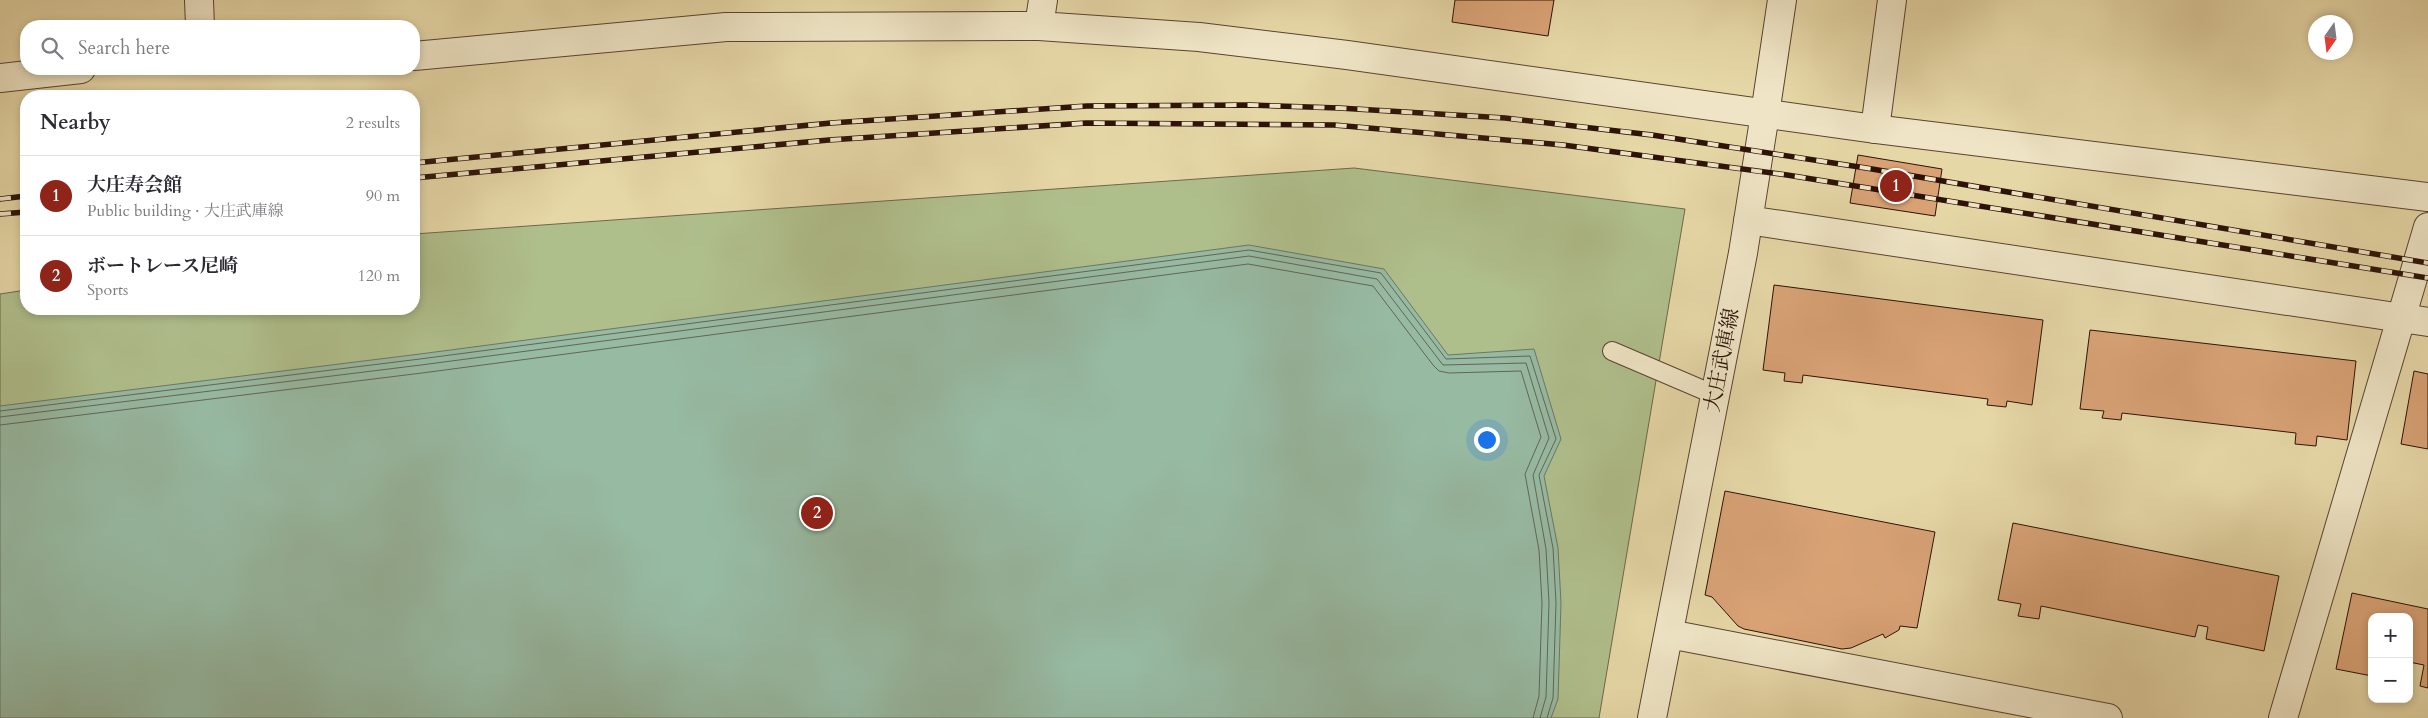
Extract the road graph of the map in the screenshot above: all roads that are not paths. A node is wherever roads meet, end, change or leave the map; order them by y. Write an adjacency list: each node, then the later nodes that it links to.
1 (199, 0): 5 (street)
2 (1782, 0): 9 (street, 大庄武庫線)
3 (1892, 0): 10 (street)
4 (1041, 13): 6 (street); 9 (street)
5 (200, 20)
6 (420, 55)
7 (27, 75): 8 (street)
8 (0, 78)
9 (1765, 114): 10 (street); 12 (street, 大庄武庫線)
10 (1874, 129): 11 (street)
11 (2428, 197)
12 (1748, 220): 14 (street); 16 (street, 大庄武庫線)
13 (2428, 227): 14 (street)
14 (2415, 320): 20 (street)
15 (1612, 351): 16 (lane)
16 (1715, 395): 17 (street, 大庄武庫線)
17 (1668, 634): 18 (street, 大庄武庫線); 19 (street)
18 (1652, 718)
19 (2108, 718)
20 (2283, 718)

